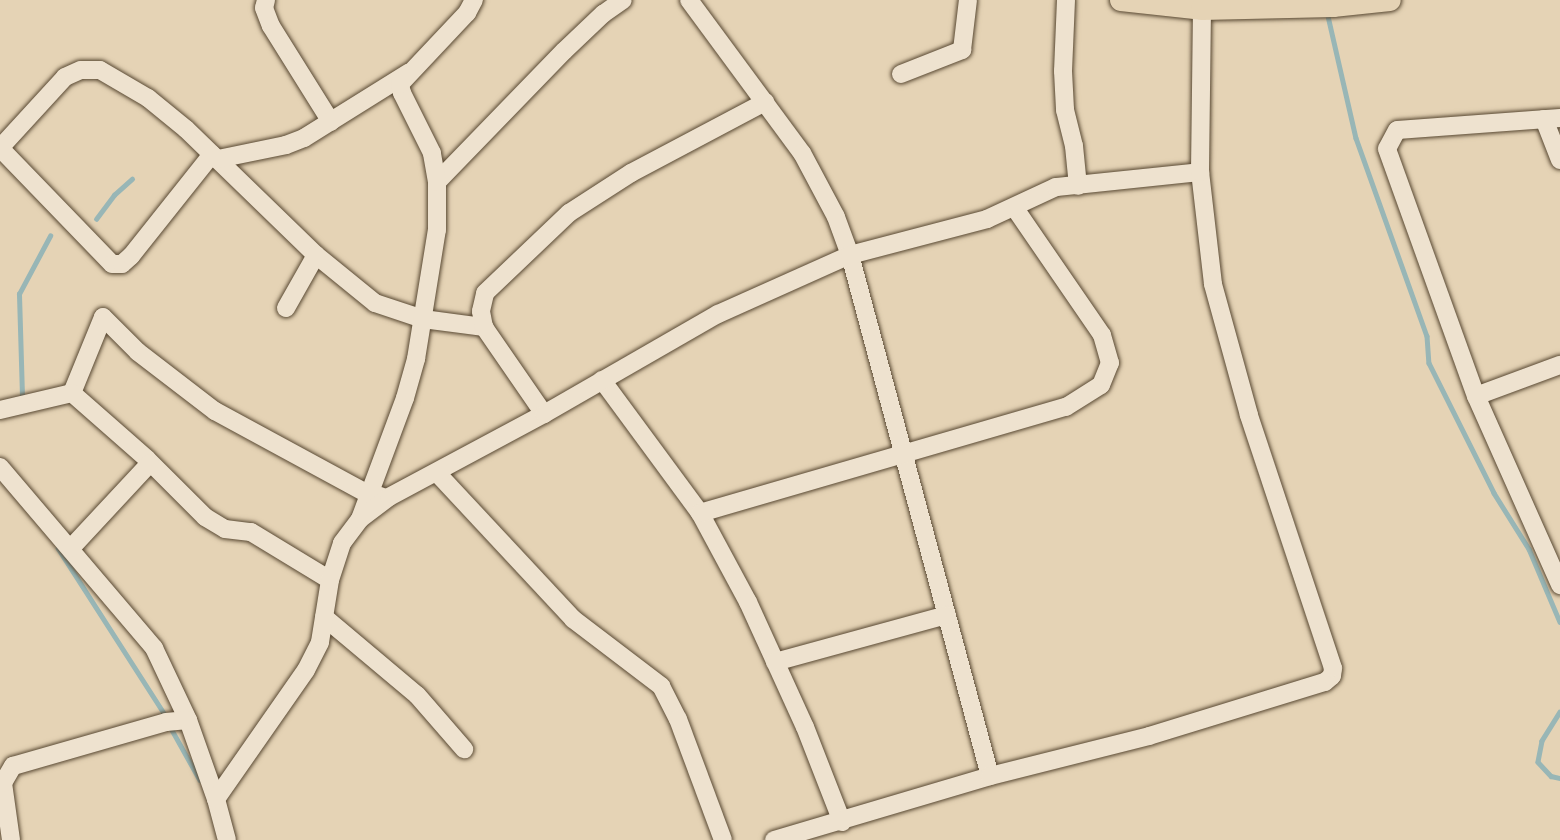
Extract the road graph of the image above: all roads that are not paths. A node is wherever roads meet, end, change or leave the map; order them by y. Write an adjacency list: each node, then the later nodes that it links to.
1 (266, 0): 14 (street)
2 (474, 0): 10 (street)
3 (623, 0): 19 (street)
4 (689, 0): 12 (street)
5 (968, 0): 11 (street)
6 (1066, 0): 20 (street)
7 (1121, 0): 9 (main road)
8 (1390, 0): 9 (main road)
9 (1204, 4): 18 (street)
10 (408, 73): 14 (street); 19 (street)
11 (901, 74)
12 (765, 102): 23 (street); 26 (street)
13 (1552, 118): 17 (street); 30 (street)
14 (332, 122): 16 (street)
15 (0, 148): 16 (street); 16 (street)
16 (215, 156): 22 (street)
17 (1560, 159)
18 (1200, 172): 20 (street); 49 (street)
19 (437, 182): 25 (street)
20 (1078, 186): 21 (street)
21 (1014, 207): 23 (street); 33 (street)
22 (316, 255): 24 (street); 25 (street)
23 (850, 255): 28 (street); 33 (street)
24 (286, 308)
25 (423, 319): 26 (street); 37 (street)
26 (484, 327): 32 (street)
27 (1560, 365): 30 (street)
28 (602, 381): 32 (street); 39 (street)
29 (72, 393): 31 (street); 34 (street); 37 (street)
30 (1476, 396): 43 (street)
31 (0, 410)
32 (544, 414): 36 (street)
33 (904, 455): 39 (street); 44 (street)
34 (150, 463): 41 (street); 42 (street)
35 (0, 467): 41 (street)
36 (437, 473): 38 (street); 54 (street)
37 (368, 494): 38 (street); 40 (street)
38 (389, 497): 40 (street)
39 (700, 513): 46 (street)
40 (360, 519): 42 (street)
41 (71, 548): 47 (street)
42 (330, 580): 45 (street)
43 (1560, 585)
44 (947, 615): 46 (street); 49 (street)
45 (324, 617): 48 (street); 50 (street)
46 (775, 662): 51 (street)
47 (188, 720): 50 (street); 52 (street)
48 (464, 749)
49 (990, 776): 51 (street)
50 (216, 799): 53 (street)
51 (842, 822): 55 (street)
52 (11, 840)
53 (227, 840)
54 (723, 840)
55 (774, 840)

